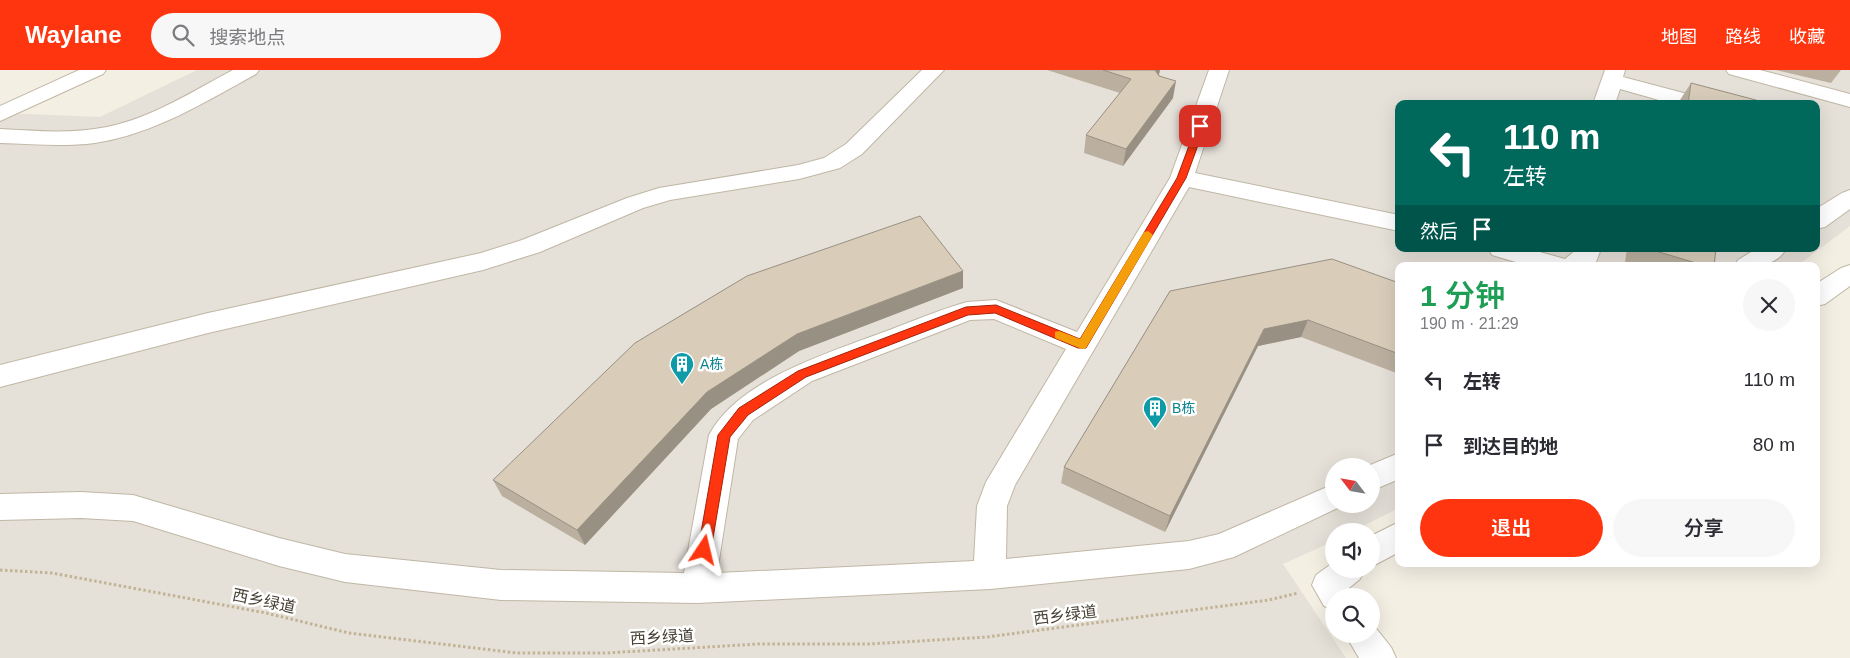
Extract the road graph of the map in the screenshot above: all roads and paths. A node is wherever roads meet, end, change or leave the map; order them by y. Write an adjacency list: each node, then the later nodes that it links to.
1 (96, 70): 11 (street)
2 (249, 70): 12 (street)
3 (934, 70): 26 (street)
4 (1219, 70): 13 (street)
5 (1736, 70): 7 (street)
6 (1614, 75): 8 (street); 9 (street)
7 (1807, 96): 10 (street)
8 (1605, 100)
9 (1686, 100)
10 (1850, 101)
11 (0, 114)
12 (0, 136)
13 (1182, 178): 16 (street); 25 (street)
14 (1850, 198): 15 (street)
15 (1820, 217)
16 (1395, 223)
17 (1514, 252): 20 (street)
18 (1588, 252): 21 (street)
19 (1769, 252): 22 (street)
20 (1546, 262)
21 (1579, 262)
22 (1753, 262)
23 (1850, 274): 24 (street)
24 (1820, 294)
25 (1082, 345): 34 (street); 36 (street)
26 (0, 376)
27 (1395, 467): 28 (street)
28 (1380, 474)
29 (1325, 501): 34 (street)
30 (0, 507): 36 (street)
31 (1395, 538): 32 (street)
32 (1380, 547)
33 (0, 570): 35 (path, 西乡绿道)
34 (990, 575): 36 (street)
35 (1338, 583)
36 (698, 588)
37 (1368, 643): 38 (street)
38 (1379, 658)

